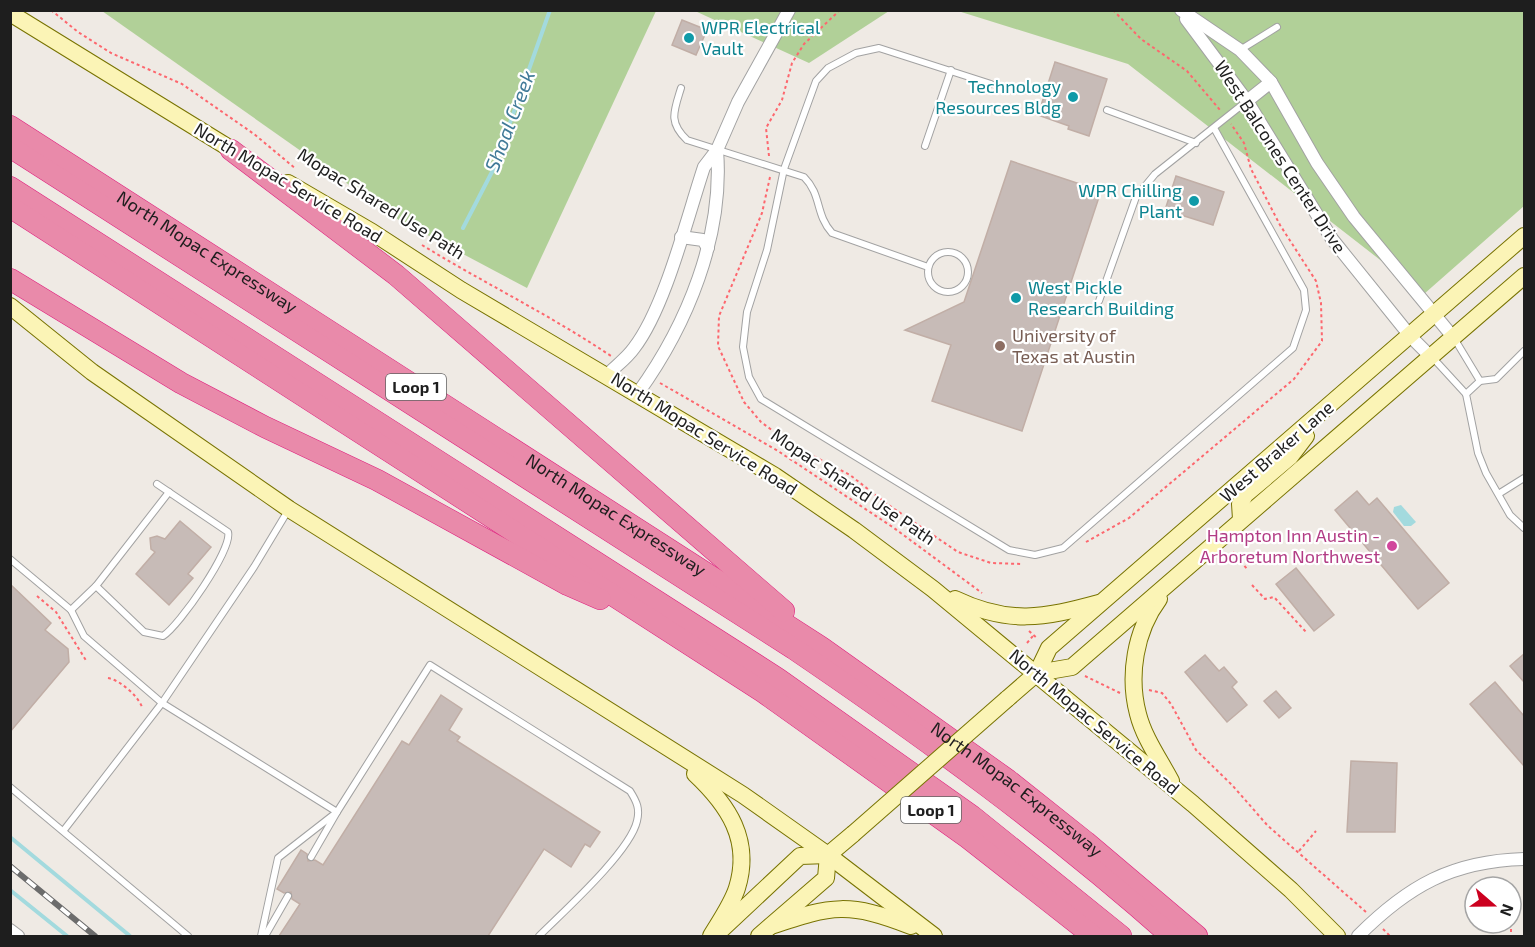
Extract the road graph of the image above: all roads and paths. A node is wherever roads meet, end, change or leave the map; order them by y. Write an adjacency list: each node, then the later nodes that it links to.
1 (51, 10): 25 (path, Mopac Shared Use Path)
2 (789, 10): 22 (street)
3 (840, 10): 23 (path)
4 (1113, 10): 15 (path)
5 (1181, 10): 8 (street, West Balcones Center Drive); 13 (street, West Balcones Center Drive)
6 (10, 13): 21 (main road, North Mopac Service Road)
7 (1277, 27): 8 (lane)
8 (1240, 50): 10 (street, West Balcones Center Drive)
9 (951, 70): 11 (lane); 19 (lane); 24 (lane)
10 (1271, 82): 13 (street); 37 (street, West Balcones Center Drive)
11 (991, 84)
12 (681, 88): 22 (lane)
13 (1247, 101): 15 (lane); 38 (street, West Balcones Center Drive)
14 (1107, 110): 18 (lane)
15 (1226, 118): 17 (lane); 57 (path)
16 (10, 126): 76 (highway, North Mopac Expressway / Loop 1)
17 (1214, 128): 18 (lane); 24 (lane)
18 (1196, 143): 35 (lane)
19 (926, 146)
20 (10, 147): 108 (highway)
21 (231, 150): 43 (main road, North Mopac Service Road); 76 (highway)
22 (717, 150): 23 (lane); 29 (street); 31 (street)
23 (772, 166): 24 (lane)
24 (784, 169): 32 (lane)
25 (304, 174)
26 (10, 187): 107 (highway)
27 (10, 207): 70 (highway, Loop 1)
28 (1524, 236): 37 (main road, West Braker Lane)
29 (681, 237): 31 (street); 43 (street)
30 (416, 242): 41 (path, Mopac Shared Use Path)
31 (708, 248): 46 (street)
32 (928, 267): 32 (lane)
33 (1524, 276): 39 (main road, West Braker Lane)
34 (10, 279): 70 (highway)
35 (1099, 301)
36 (10, 306): 54 (main road)
37 (1436, 315): 38 (main road, West Braker Lane); 39 (street, West Balcones Center Drive)
38 (1411, 337): 42 (street, West Balcones Center Drive); 49 (main road, West Braker Lane)
39 (1453, 337): 42 (main road, West Braker Lane); 45 (lane)
40 (1524, 351): 45 (lane)
41 (611, 356)
42 (1430, 356): 47 (lane); 55 (main road, West Braker Lane)
43 (608, 374): 46 (main road, North Mopac Service Road)
44 (657, 381): 67 (path, Mopac Shared Use Path)
45 (1480, 381): 47 (lane)
46 (638, 393): 65 (main road, North Mopac Service Road)
47 (1466, 394): 53 (lane)
48 (761, 422): 60 (path)
49 (1310, 424): 55 (main road); 68 (main road, West Braker Lane)
50 (1524, 478): 53 (lane)
51 (157, 484): 52 (lane)
52 (169, 492): 64 (lane); 64 (lane)
53 (1500, 493): 56 (lane)
54 (289, 509): 83 (lane); 85 (main road)
55 (1241, 519): 62 (main road, West Braker Lane)
56 (1524, 528)
57 (1085, 543)
58 (1233, 552): 61 (path)
59 (10, 559): 69 (lane)
60 (1033, 564)
61 (1247, 569)
62 (1174, 579): 78 (main road, West Braker Lane); 87 (main road)
63 (1252, 585): 72 (path)
64 (96, 586): 69 (lane)
65 (933, 589): 68 (main road); 78 (main road, North Mopac Service Road)
66 (37, 596): 77 (path)
67 (990, 597)
68 (1102, 602): 78 (main road, West Braker Lane)
69 (71, 610): 83 (lane)
70 (655, 622): 106 (highway, Loop 1)
71 (1028, 626): 73 (path)
72 (1306, 632)
73 (1034, 636): 74 (path); 75 (path)
74 (1037, 638)
75 (1027, 643)
76 (821, 647): 109 (highway, North Mopac Expressway / Loop 1)
77 (87, 662)
78 (1037, 673): 87 (main road, North Mopac Service Road); 92 (main road, West Braker Lane, bridge)
79 (1081, 674): 82 (path)
80 (108, 678): 84 (path)
81 (1140, 691): 91 (path)
82 (1124, 693)
83 (162, 703): 88 (lane); 89 (lane)
84 (142, 707)
85 (673, 752): 92 (main road); 105 (main road)
86 (10, 787): 89 (lane)
87 (1177, 791): 110 (main road, North Mopac Service Road)
88 (337, 812): 93 (lane); 103 (lane); 104 (lane)
89 (64, 830): 102 (lane)
90 (1316, 831): 91 (path)
91 (1298, 852): 96 (path)
92 (828, 855): 99 (main road); 100 (main road); 105 (main road)
93 (311, 857)
94 (1524, 859): 111 (street)
95 (288, 896): 103 (lane)
96 (1366, 913)
97 (1383, 929): 112 (path)
98 (10, 930): 101 (street)
99 (765, 931): 100 (main road)
100 (931, 934)
101 (18, 936)
102 (188, 936)
103 (263, 936)
104 (539, 936)
105 (712, 936)
106 (1093, 936)
107 (1121, 936)
108 (1171, 936)
109 (1197, 936)
110 (1337, 936)
111 (1358, 936)
112 (1390, 936)

